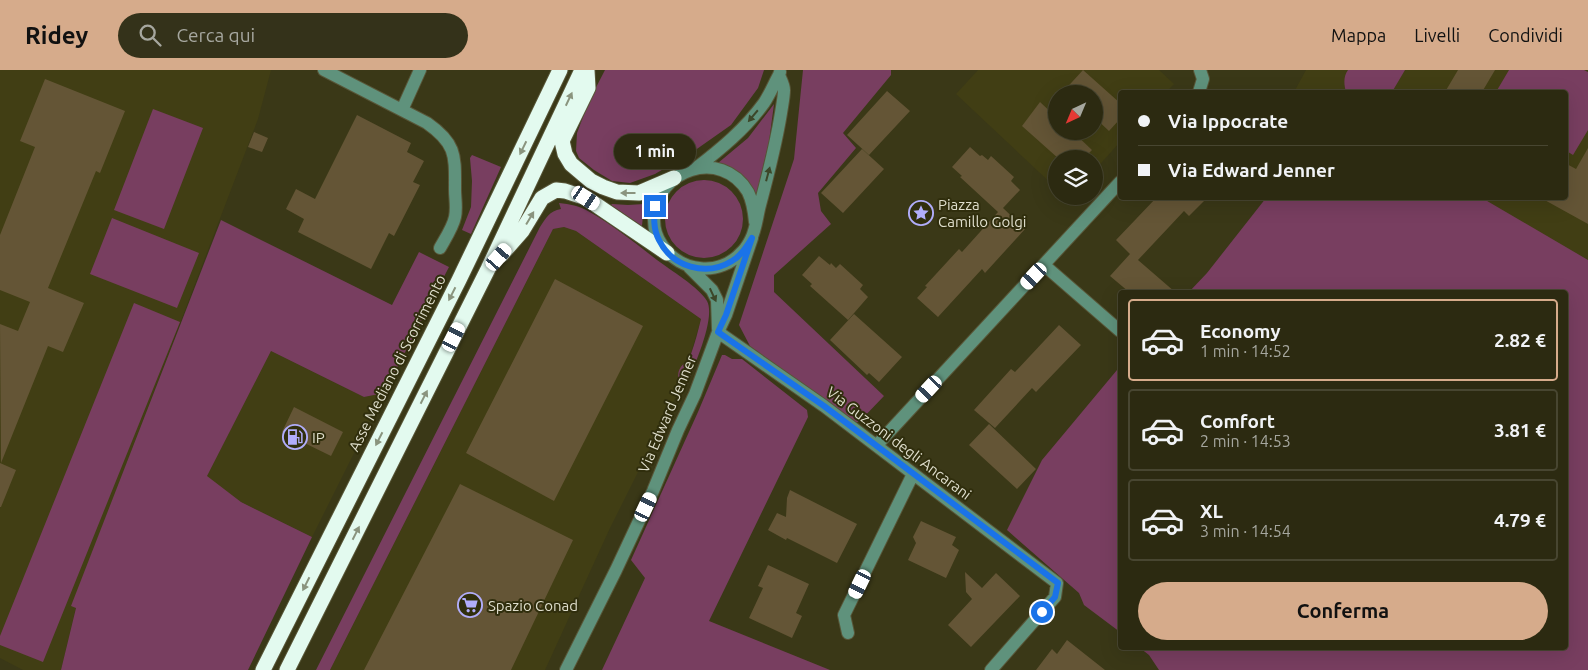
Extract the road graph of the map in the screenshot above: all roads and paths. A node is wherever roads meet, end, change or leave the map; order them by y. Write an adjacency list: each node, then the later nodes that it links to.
1 (324, 70): 9 (street)
2 (420, 70): 9 (street)
3 (560, 70): 25 (highway, Asse Mediano di Scorrimento, one-way to 25)
4 (582, 70): 19 (highway, one-way to 4)
5 (587, 70): 11 (highway, one-way to 5)
6 (1200, 70): 8 (street)
7 (780, 73): 10 (street, Via Edward Jenner, one-way to 10); 13 (street, Via Edward Jenner, one-way to 7)
8 (1200, 90)
9 (402, 110): 15 (street)
10 (696, 168): 11 (street, Via Edward Jenner); 13 (street, Via Edward Jenner)
11 (674, 178): 16 (street, Via Edward Jenner)
12 (1118, 184): 17 (street)
13 (755, 222): 14 (street, Via Edward Jenner)
14 (752, 238): 18 (street, Via Edward Jenner); 21 (street, Via Edward Jenner)
15 (440, 248)
16 (667, 253): 18 (street, Via Edward Jenner); 19 (highway, one-way to 16)
17 (1044, 265): 20 (street); 22 (street)
18 (690, 267): 21 (street, Via Edward Jenner, one-way to 21)
19 (488, 269): 26 (highway, one-way to 19)
20 (1118, 329)
21 (718, 332): 22 (street, Via Guzzoni degli Ancarani); 27 (street, Via Edward Jenner)
22 (877, 445): 23 (street, Via Guzzoni degli Ancarani)
23 (913, 474): 24 (street); 28 (street, Via Guzzoni degli Ancarani)
24 (848, 633)
25 (263, 670)
26 (287, 670)
27 (566, 670)
28 (991, 670)

